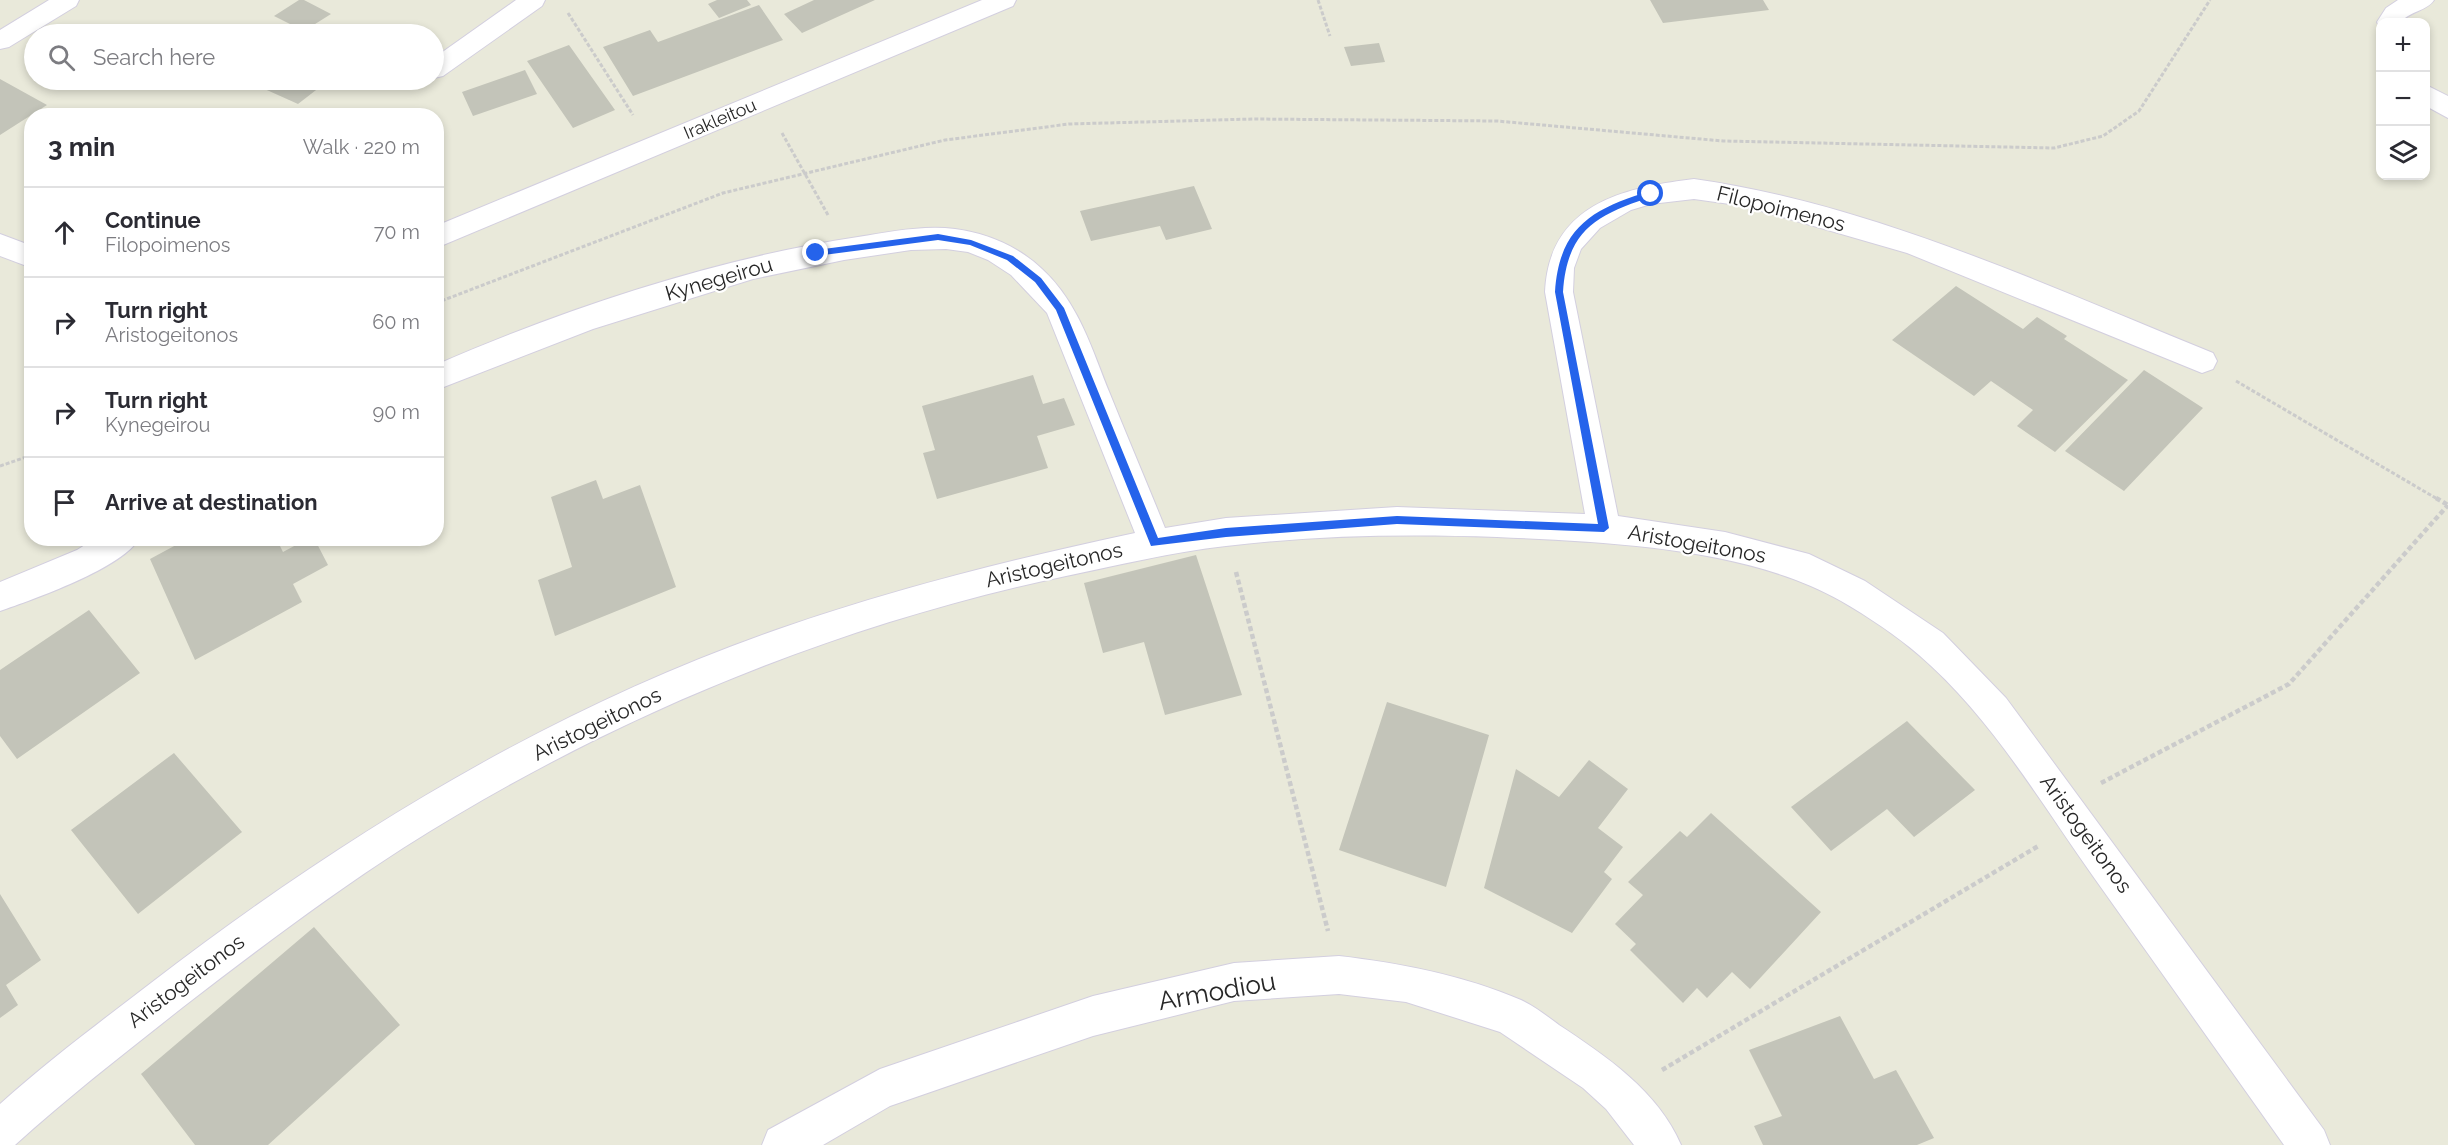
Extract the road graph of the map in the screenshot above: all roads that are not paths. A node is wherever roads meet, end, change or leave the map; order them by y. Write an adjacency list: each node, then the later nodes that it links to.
1 (67, 0): 6 (street)
2 (533, 0): 9 (street)
3 (1004, 0): 12 (street, Irakleitou)
4 (2422, 0): 5 (street)
5 (2390, 18)
6 (28, 24)
7 (24, 26): 8 (street)
8 (0, 41)
9 (444, 63)
10 (2430, 97): 11 (street)
11 (2448, 109)
12 (444, 235)
13 (0, 244): 14 (street)
14 (24, 254)
15 (2202, 361): 17 (street, Filopoimenos)
16 (444, 375): 18 (street, Kynegeirou)
17 (1604, 528): 18 (street, Aristogeitonos); 24 (street, Aristogeitonos)
18 (1155, 543): 21 (street, Aristogeitonos)
19 (111, 546): 20 (street)
20 (0, 597)
21 (0, 1131)
22 (783, 1145): 23 (street, Armodiou)
23 (1660, 1145)
24 (2309, 1145)

